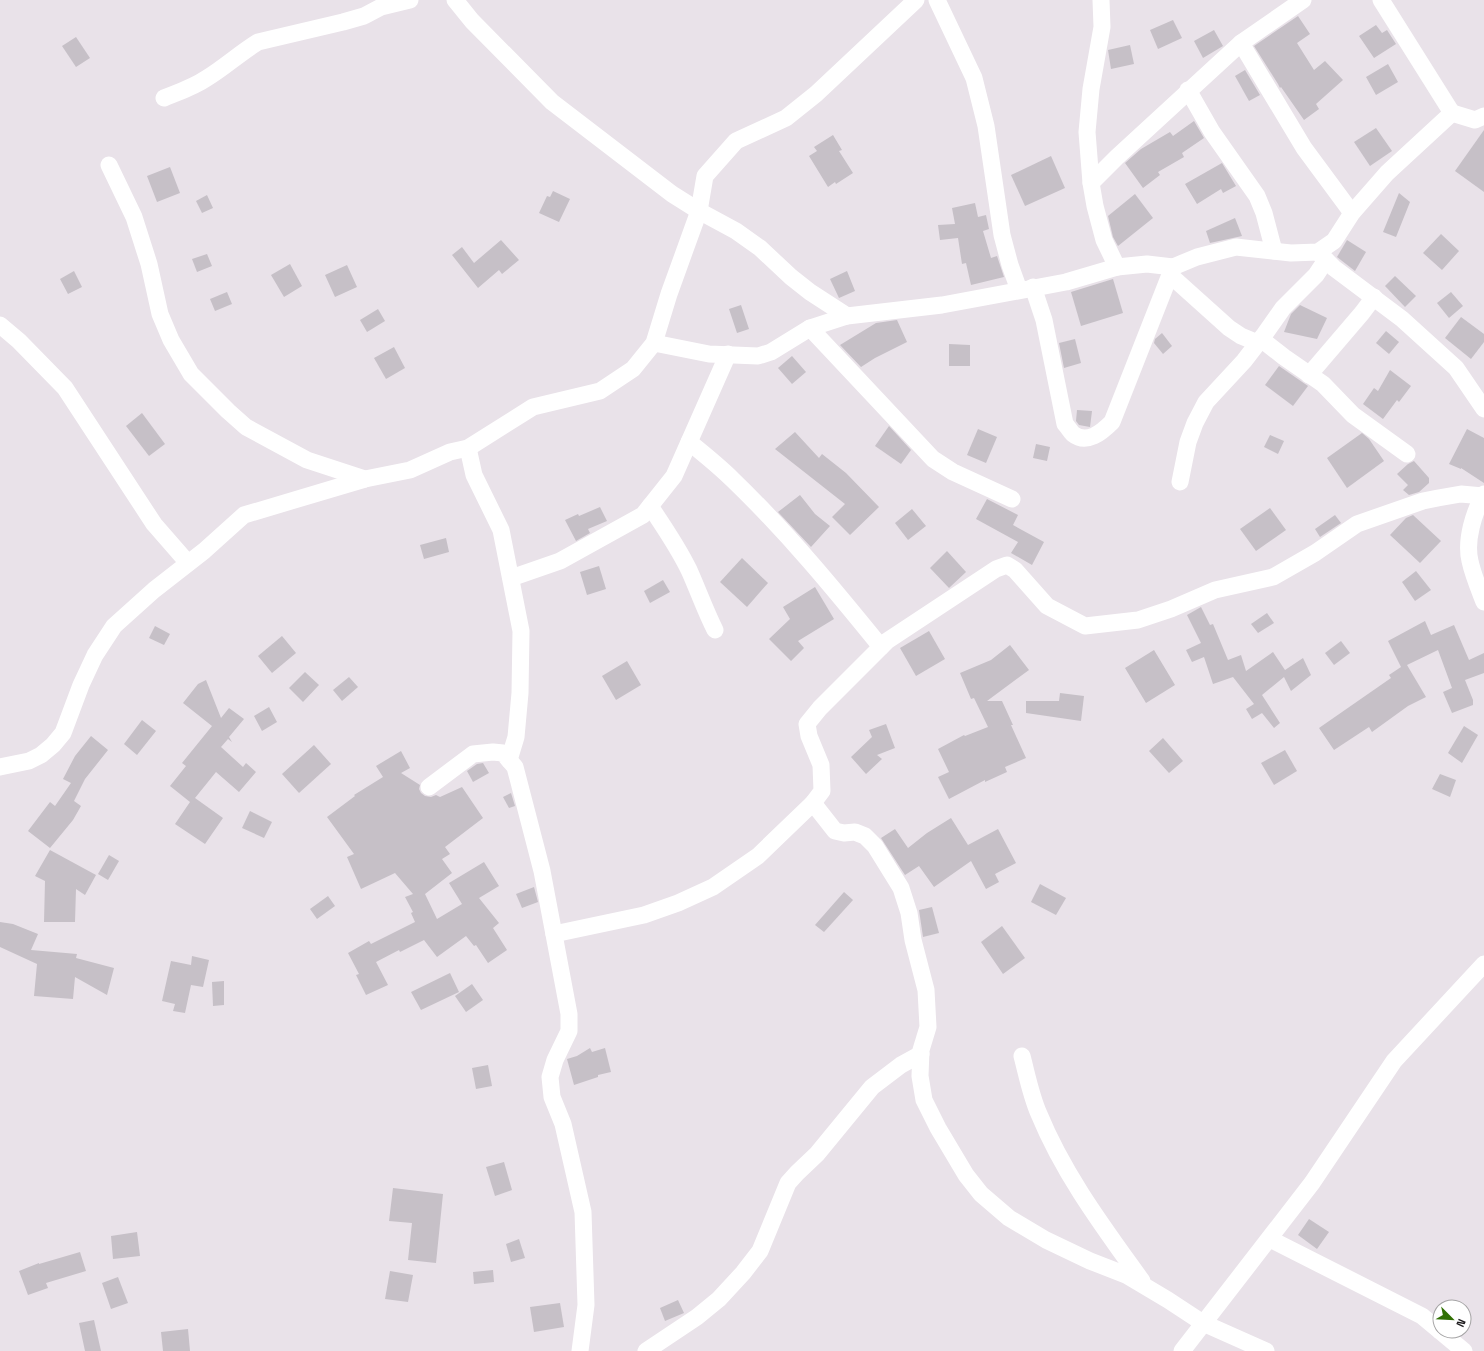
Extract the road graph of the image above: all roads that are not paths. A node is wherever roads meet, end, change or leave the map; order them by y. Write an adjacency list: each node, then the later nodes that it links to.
1 (410, 0): 10 (street)
2 (455, 0): 15 (street)
3 (916, 0): 15 (street)
4 (936, 0): 21 (street)
5 (1101, 0): 14 (street)
6 (1303, 0): 8 (street)
7 (1381, 0): 11 (street)
8 (1240, 43): 9 (street); 16 (street)
9 (1188, 90): 14 (street); 17 (street)
10 (164, 98)
11 (1452, 113): 12 (street); 16 (street)
12 (1484, 116)
13 (109, 165): 34 (street)
14 (1091, 183): 19 (street)
15 (699, 211): 23 (street); 27 (street)
16 (1352, 213): 18 (street)
17 (1274, 251): 18 (street); 20 (street)
18 (1322, 256): 22 (street); 26 (street)
19 (1117, 267): 20 (street); 21 (street)
20 (1172, 271): 21 (street); 26 (street)
21 (1026, 288): 23 (street)
22 (1374, 297): 29 (street); 30 (street)
23 (847, 316): 25 (street)
24 (0, 325): 39 (street)
25 (810, 328): 28 (street); 37 (street)
26 (1260, 341): 29 (street); 35 (street)
27 (654, 343): 28 (street); 32 (street)
28 (728, 354): 31 (street)
29 (1309, 374): 33 (street)
30 (1484, 409)
31 (689, 442): 38 (street); 43 (street)
32 (468, 448): 34 (street); 40 (street)
33 (1407, 454)
34 (365, 479): 39 (street)
35 (1180, 482)
36 (1483, 495): 41 (street); 43 (street)
37 (1012, 499)
38 (650, 506): 40 (street); 42 (street)
39 (188, 563): 45 (street)
40 (511, 578): 44 (street)
41 (1484, 602)
42 (715, 630)
43 (881, 646): 47 (street)
44 (509, 760): 46 (street); 48 (street)
45 (0, 767)
46 (429, 787)
47 (813, 803): 48 (street); 50 (street)
48 (554, 934): 58 (street)
49 (1484, 964): 52 (street)
50 (921, 1054): 53 (street); 57 (street)
51 (1022, 1056): 53 (street)
52 (1270, 1238): 54 (street); 55 (street)
53 (1145, 1286): 54 (street)
54 (1203, 1323): 60 (street); 61 (street)
55 (1432, 1324)
56 (1450, 1339): 62 (street)
57 (668, 1345): 59 (street)
58 (580, 1351)
59 (646, 1351)
60 (1182, 1351)
61 (1266, 1351)
62 (1464, 1351)

